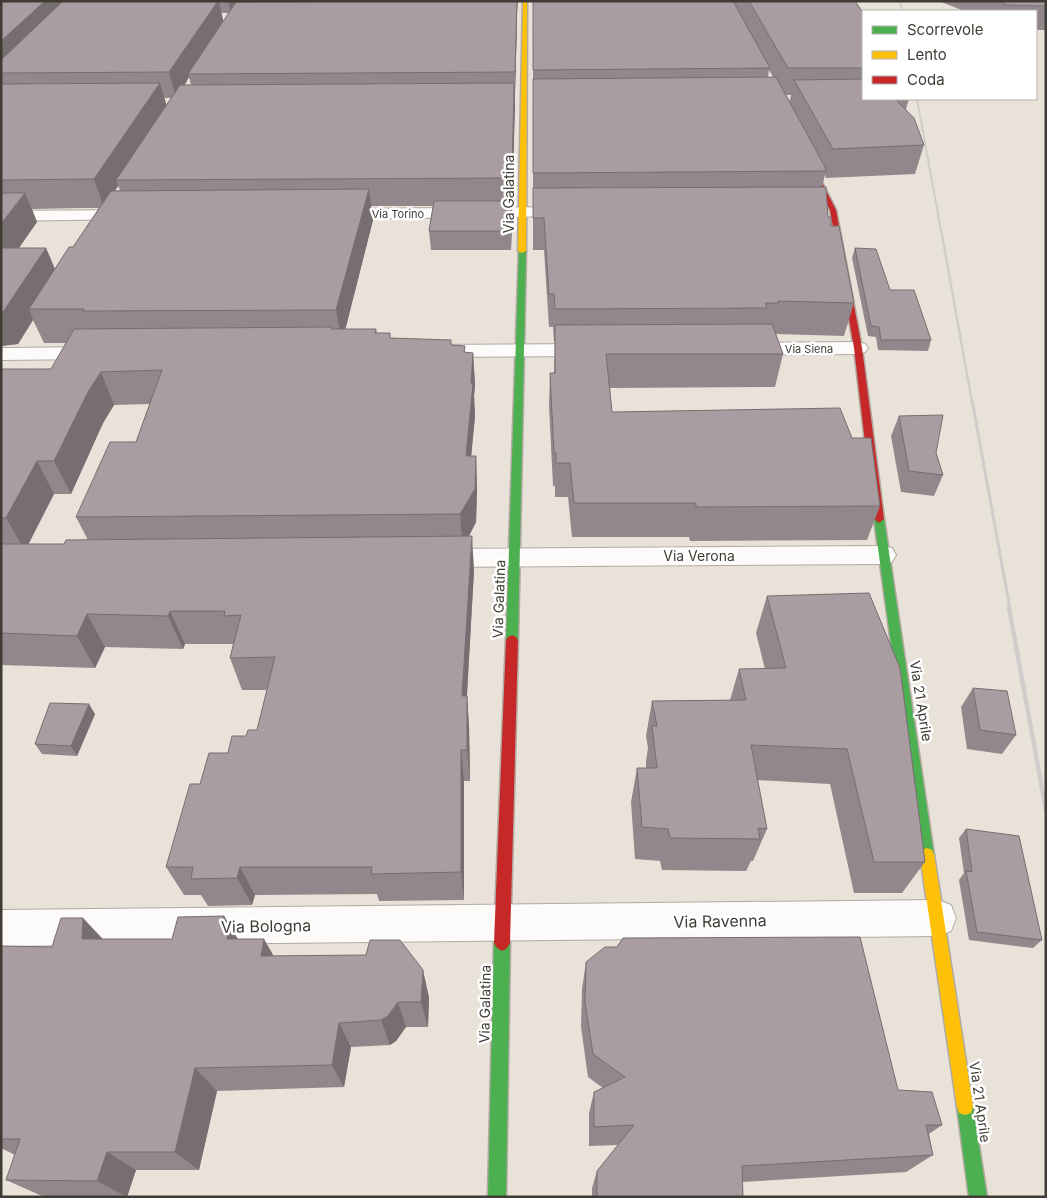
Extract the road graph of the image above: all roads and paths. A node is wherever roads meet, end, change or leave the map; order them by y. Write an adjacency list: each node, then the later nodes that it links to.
1 (525, 1): 6 (street, Via Galatina)
2 (803, 151): 4 (street, Via 21 Aprile)
3 (813, 210): 4 (street)
4 (833, 210): 10 (street, Via 21 Aprile)
5 (584, 212): 6 (street, Via Torino)
6 (524, 213): 7 (street, Via Torino); 12 (street, Via Galatina)
7 (317, 214)
8 (150, 215): 9 (street)
9 (1, 216)
10 (858, 348): 11 (street, Via Siena); 17 (street, Via 21 Aprile)
11 (729, 349)
12 (521, 350): 13 (street); 14 (street); 18 (street, Via Galatina)
13 (610, 350)
14 (412, 351)
15 (114, 353): 16 (street)
16 (1, 354)
17 (883, 555): 18 (street, Via Verona); 20 (street, Via 21 Aprile)
18 (515, 557): 19 (street, Via Verona); 21 (street, Via Galatina)
19 (407, 558)
20 (938, 918): 21 (street, Via Ravenna); 24 (street, Via 21 Aprile)
21 (502, 924): 22 (street, Via Bologna); 23 (street, Via Galatina)
22 (1, 928)
23 (497, 1197)
24 (978, 1197)

